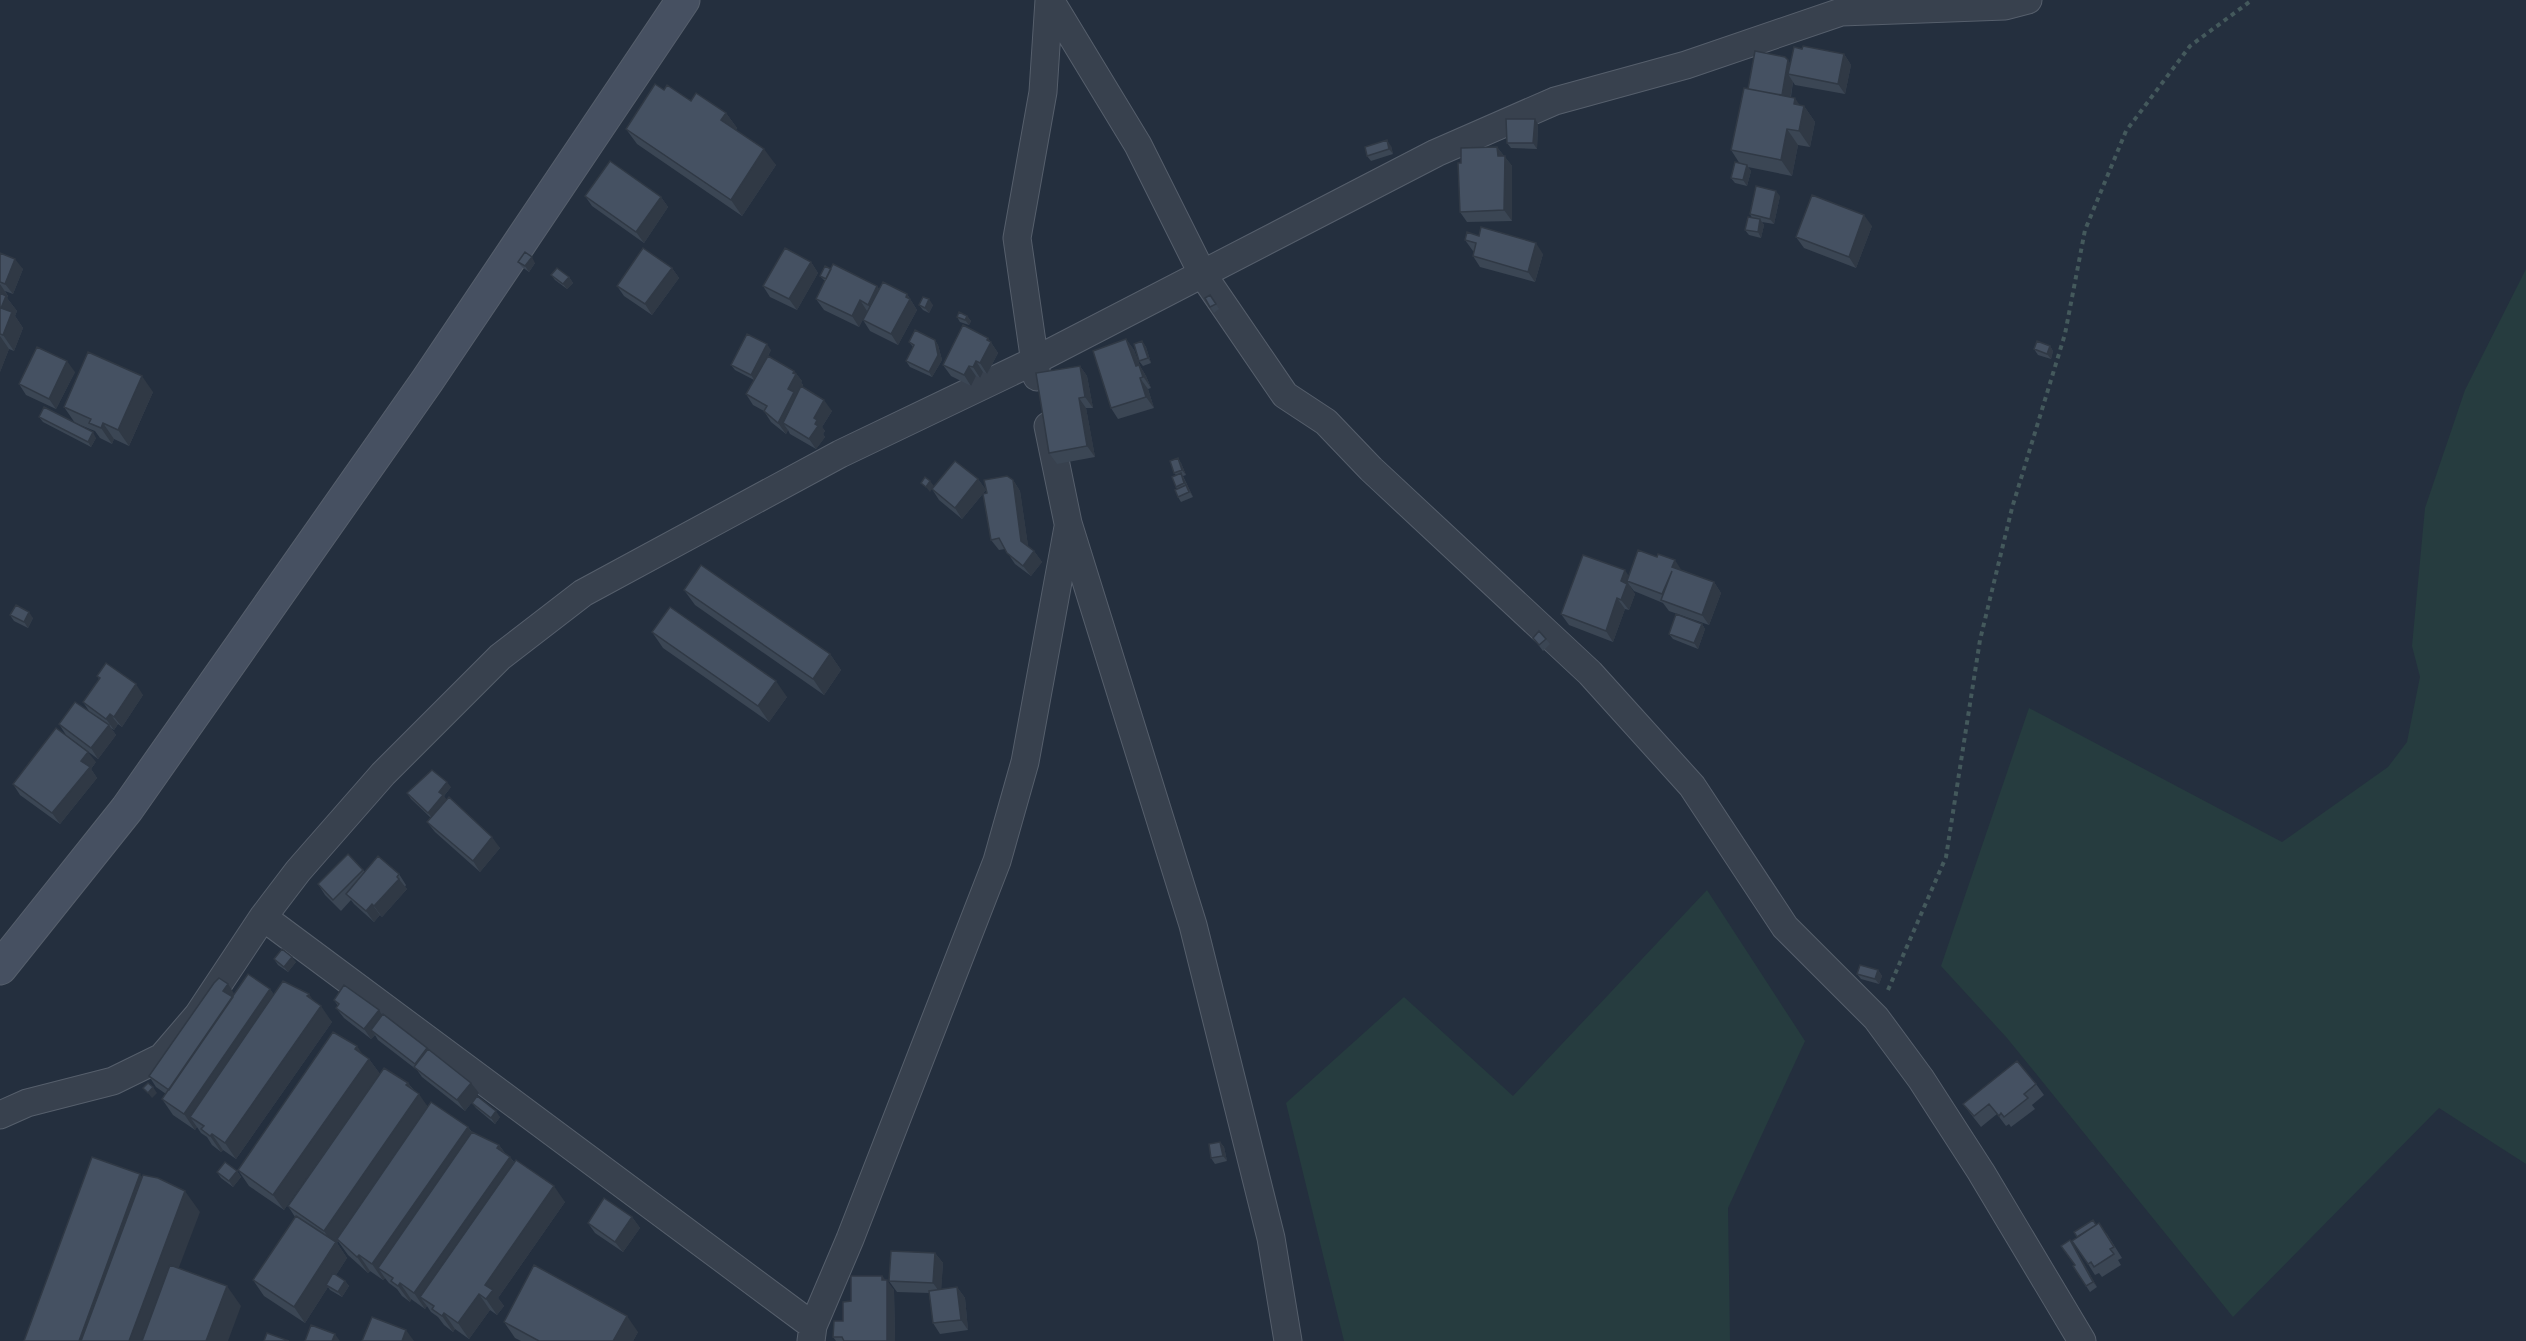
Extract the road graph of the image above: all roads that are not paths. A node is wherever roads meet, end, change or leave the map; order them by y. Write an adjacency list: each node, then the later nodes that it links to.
1 (683, 0): 8 (street)
2 (1050, 0): 4 (street); 5 (street)
3 (2028, 0): 4 (street)
4 (1203, 275): 5 (street); 12 (street)
5 (1034, 361): 6 (street); 7 (street)
6 (1068, 523): 10 (street); 11 (street)
7 (263, 917): 9 (street); 10 (street)
8 (0, 968)
9 (0, 1115)
10 (812, 1334)
11 (1288, 1341)
12 (2082, 1341)

